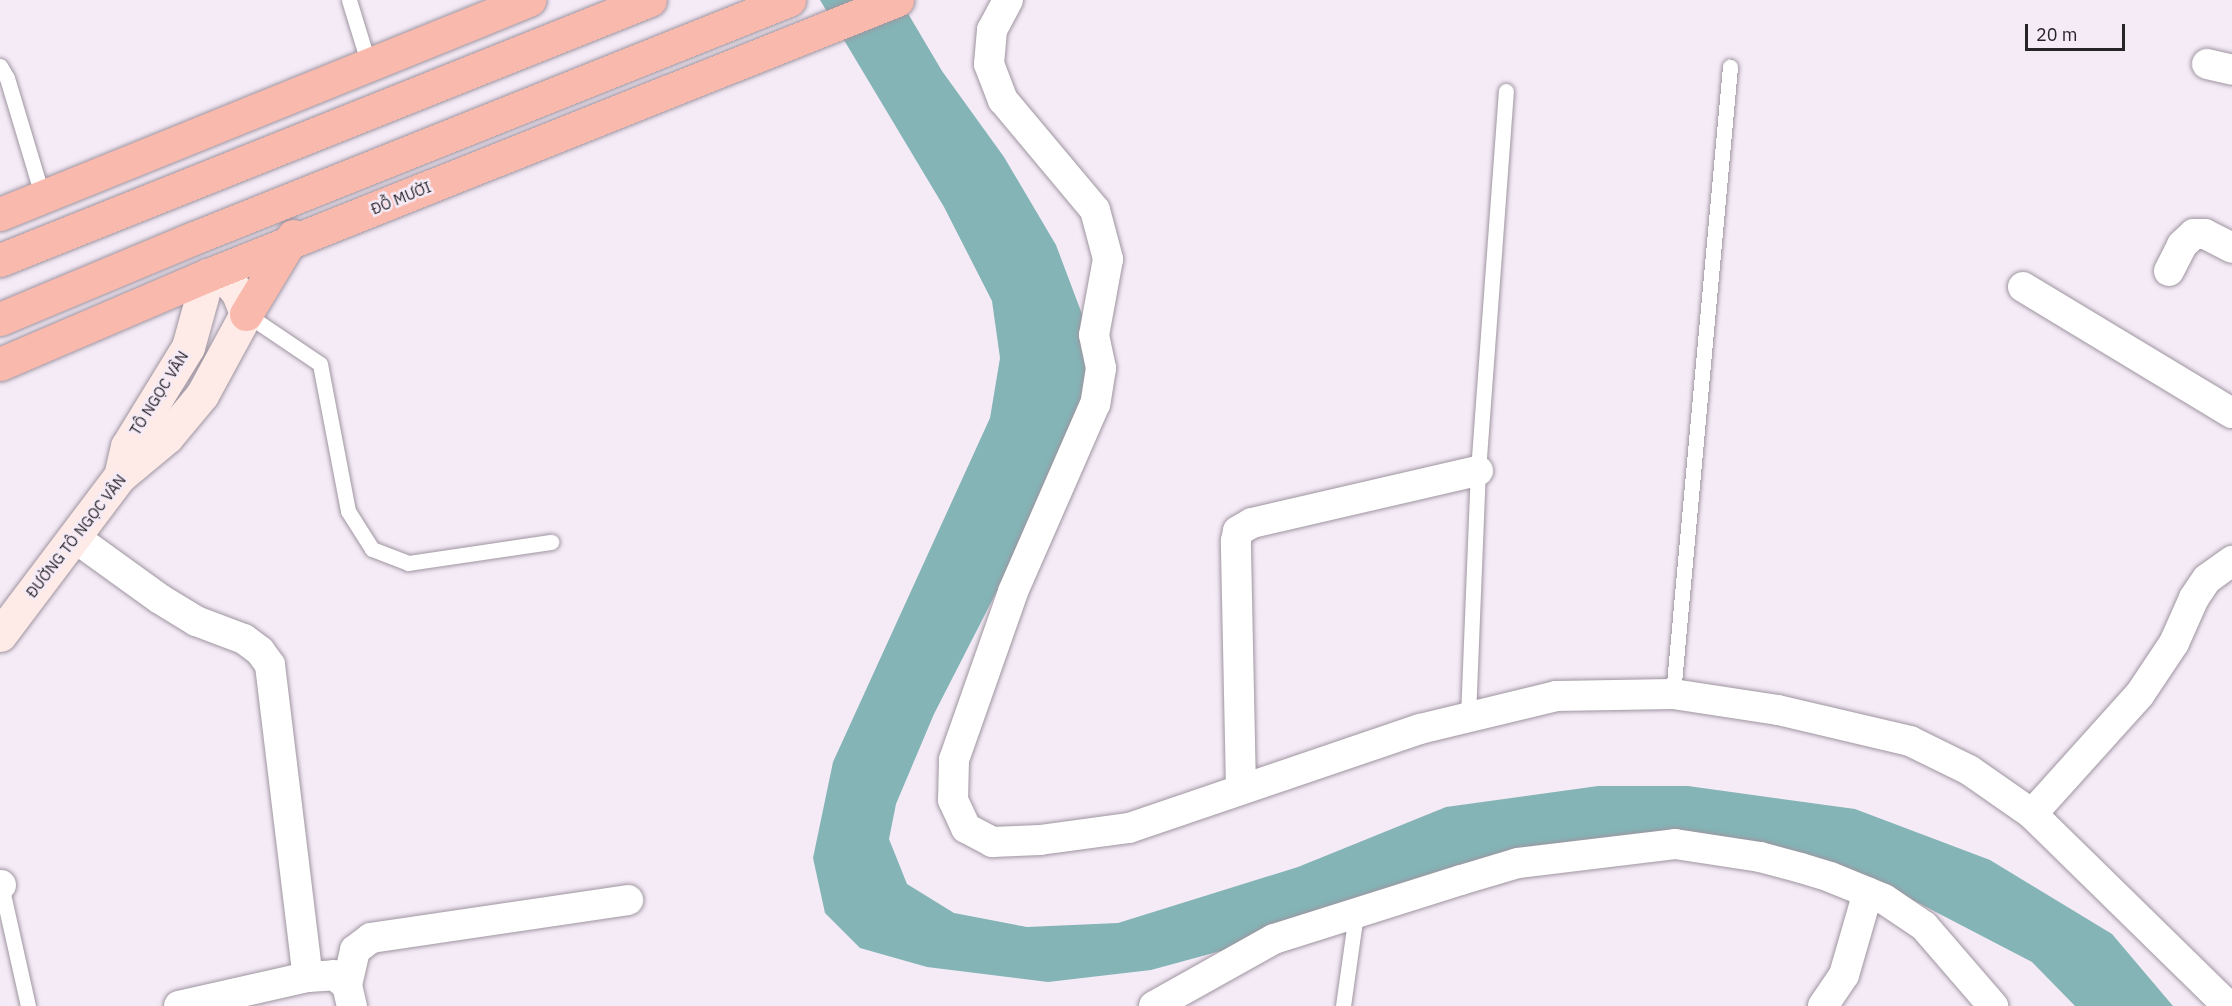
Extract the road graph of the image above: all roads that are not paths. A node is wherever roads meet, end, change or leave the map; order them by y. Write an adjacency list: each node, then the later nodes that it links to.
1 (349, 0): 7 (lane)
2 (529, 0): 7 (highway)
3 (789, 0): 12 (highway)
4 (897, 0): 17 (highway, ĐỖ MƯỜI)
5 (1008, 0): 35 (street)
6 (632, 4): 13 (highway)
7 (369, 65): 11 (highway)
8 (0, 66): 14 (lane)
9 (1730, 67): 33 (lane)
10 (1506, 91): 27 (lane)
11 (158, 150): 13 (highway); 14 (highway)
12 (321, 187): 16 (highway); 17 (highway)
13 (174, 191): 16 (highway); 19 (highway)
14 (43, 198): 15 (highway)
15 (0, 214)
16 (194, 238): 21 (highway); 24 (highway)
17 (290, 242): 21 (highway, ĐỖ MƯỜI); 23 (highway)
18 (2232, 248): 20 (street)
19 (0, 260)
20 (2169, 271)
21 (208, 274): 23 (street); 25 (highway, ĐỖ MƯỜI); 28 (street, TÔ NGỌC VÂN)
22 (2023, 287): 26 (street)
23 (246, 314): 28 (street, ĐƯỜNG TÔ NGỌC VÂN); 30 (lane)
24 (0, 319)
25 (0, 364)
26 (2232, 413)
27 (1478, 471): 34 (lane); 35 (street)
28 (120, 476): 29 (street, ĐƯỜNG TÔ NGỌC VÂN)
29 (74, 537): 32 (street, ĐƯỜNG TÔ NGỌC VÂN); 41 (street)
30 (551, 542)
31 (2232, 561): 36 (street)
32 (0, 635)
33 (1673, 694): 34 (street); 36 (street)
34 (1468, 717): 35 (street)
35 (1241, 789)
36 (2032, 814): 49 (street)
37 (1, 885): 43 (lane)
38 (1868, 892): 40 (street); 47 (street); 48 (street)
39 (628, 900): 42 (street)
40 (1356, 914): 45 (street); 46 (lane)
41 (308, 977): 42 (street); 44 (street)
42 (350, 995)
43 (28, 1006)
44 (180, 1006)
45 (1154, 1006)
46 (1343, 1006)
47 (1823, 1006)
48 (1993, 1006)
49 (2228, 1006)

